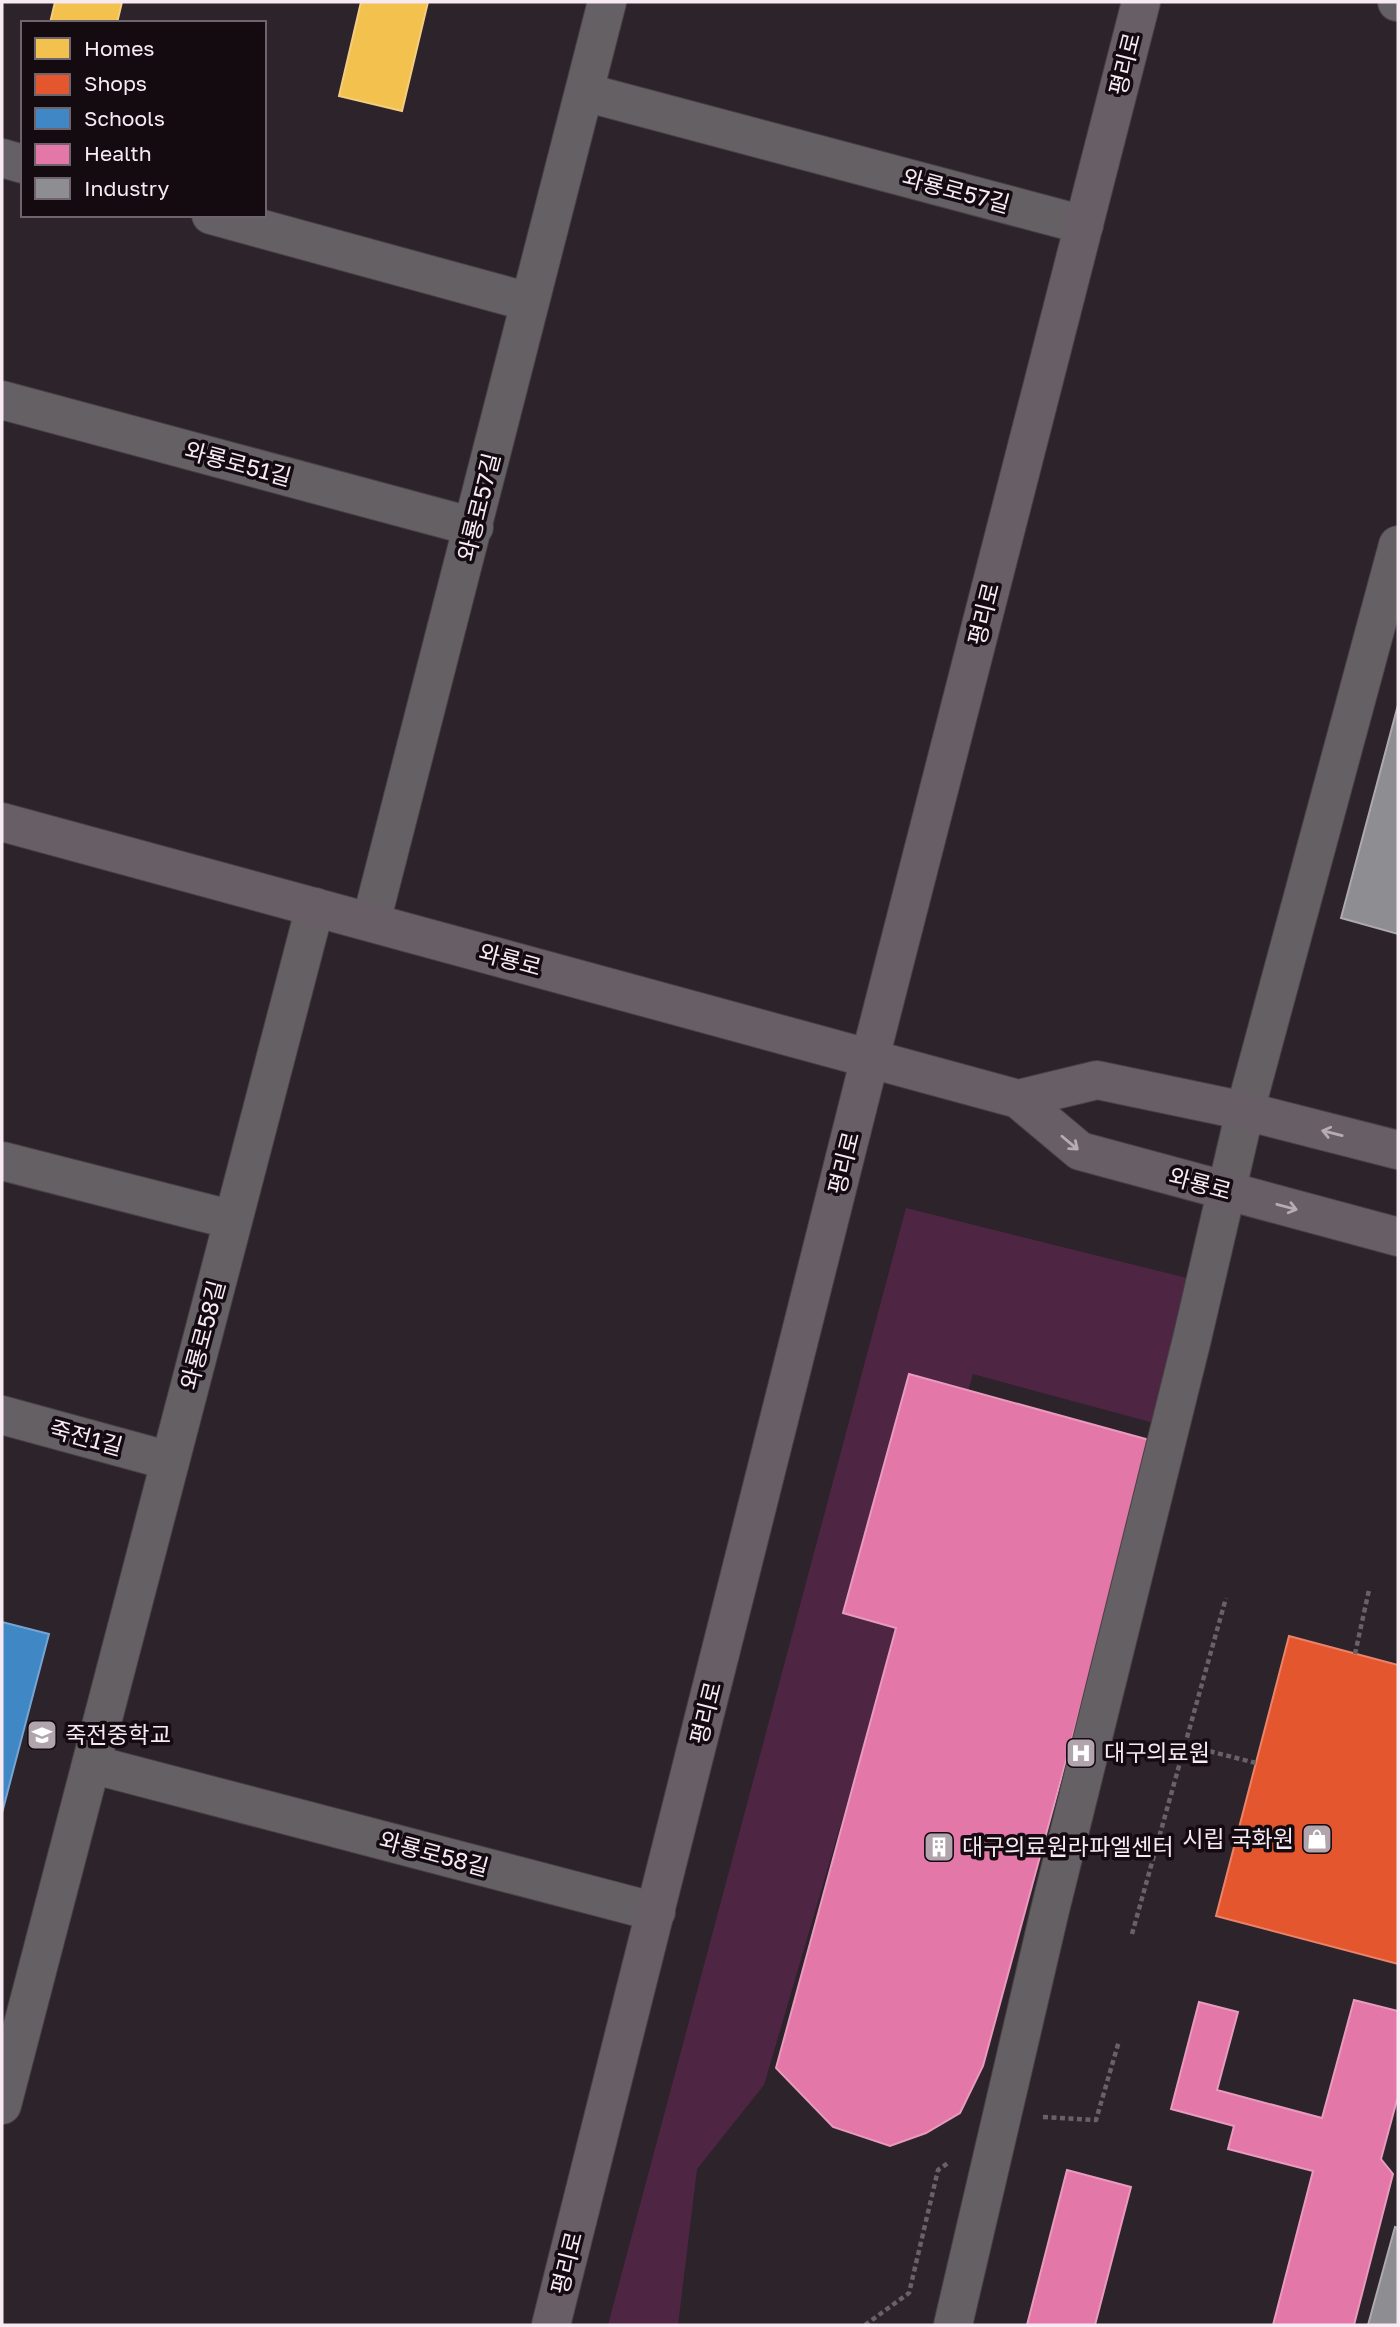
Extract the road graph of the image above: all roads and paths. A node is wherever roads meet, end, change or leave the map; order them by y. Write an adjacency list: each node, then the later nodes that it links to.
1 (607, 2): 3 (street, 와룡로57길)
2 (1141, 2): 7 (main road, 평리로)
3 (584, 92): 7 (street, 와룡로57길); 8 (street, 와룡로57길)
4 (2, 158): 5 (street)
5 (21, 163)
6 (218, 217): 8 (street)
7 (1084, 225): 15 (main road, 평리로)
8 (530, 302): 10 (street, 와룡로57길)
9 (2, 401): 10 (street, 와룡로51길)
10 (474, 527): 14 (street, 와룡로57길)
11 (1398, 545): 17 (street)
12 (2, 822): 13 (main road, 와룡로)
13 (315, 906): 14 (main road, 와룡로); 21 (street, 와룡로58길)
14 (371, 922): 15 (main road, 와룡로)
15 (870, 1058): 16 (main road, 와룡로); 31 (main road, 평리로)
16 (1018, 1099): 17 (main road, 와룡로); 20 (main road, 와룡로, one-way to 20)
17 (1245, 1111): 18 (main road, 와룡로, one-way to 17); 20 (street)
18 (1398, 1150)
19 (2, 1161): 21 (street)
20 (1225, 1190): 22 (main road, 와룡로, one-way to 22); 39 (street)
21 (233, 1220): 24 (street, 와룡로58길)
22 (1398, 1237)
23 (2, 1415): 24 (street, 죽전1길)
24 (170, 1461): 30 (street, 와룡로58길)
25 (1369, 1590): 27 (path)
26 (1226, 1598): 28 (path)
27 (1355, 1654)
28 (1185, 1745): 29 (path); 32 (path)
29 (1256, 1763)
30 (91, 1764): 31 (street, 와룡로58길); 34 (street, 와룡로58길)
31 (656, 1912): 37 (main road, 평리로)
32 (1132, 1934)
33 (1119, 2041): 35 (path)
34 (2, 2105)
35 (1039, 2130)
36 (959, 2157): 38 (path)
37 (551, 2325)
38 (865, 2325)
39 (953, 2325)

